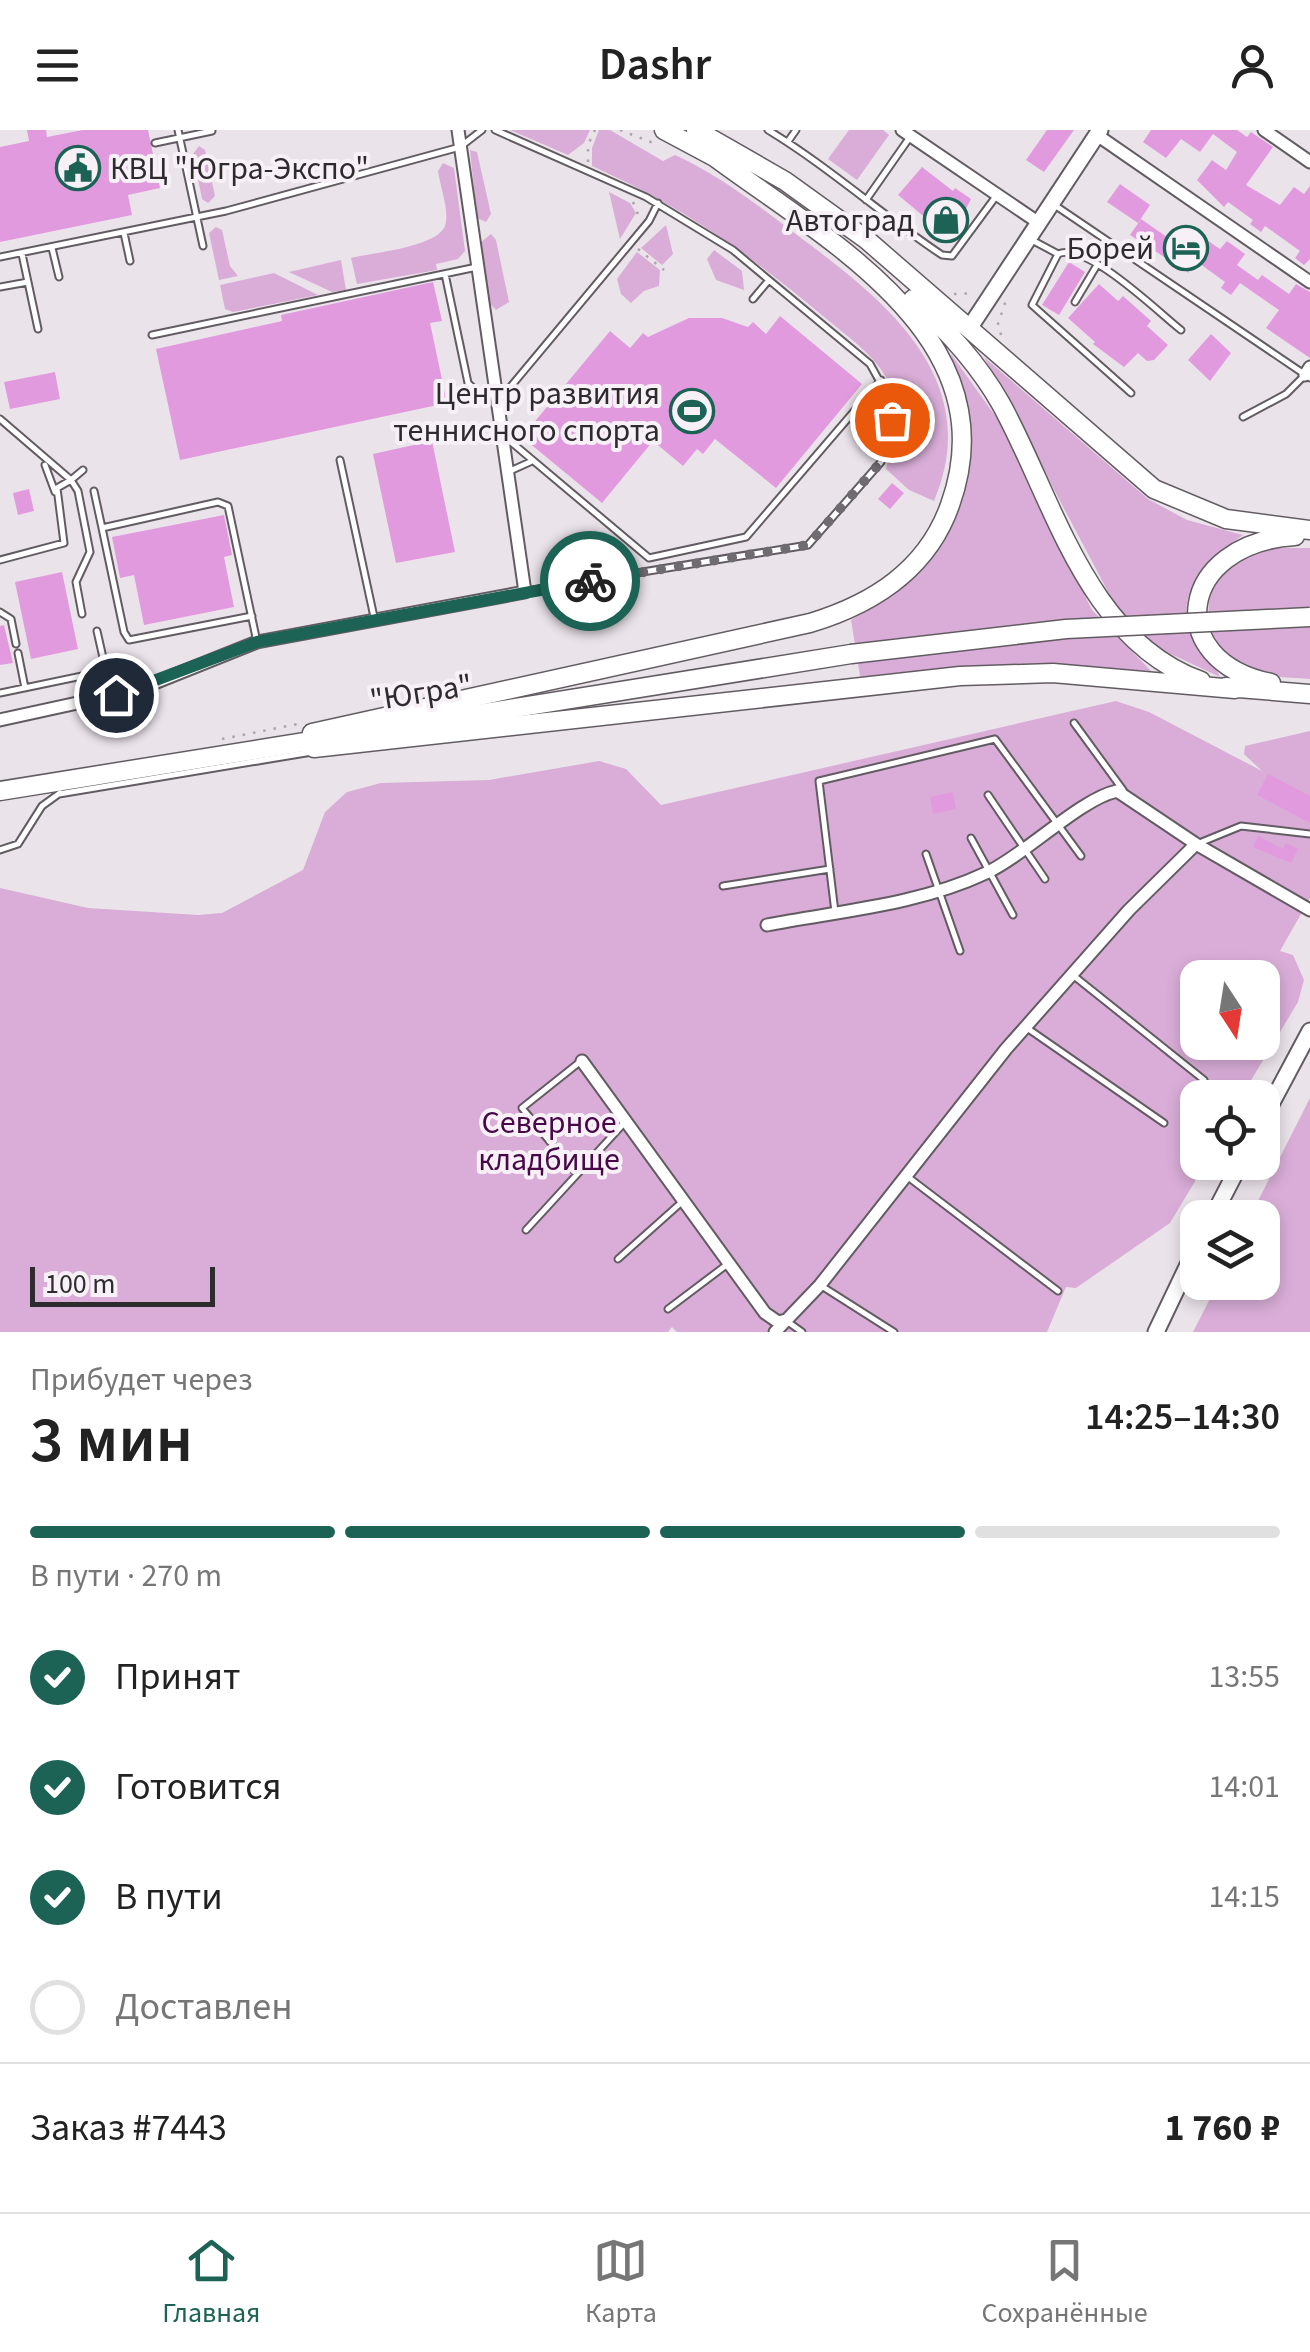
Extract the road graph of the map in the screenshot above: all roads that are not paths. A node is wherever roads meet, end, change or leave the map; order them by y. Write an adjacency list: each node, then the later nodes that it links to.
1 (458, 130): 16 (street)
2 (482, 130): 11 (lane)
3 (495, 130): 21 (lane)
4 (664, 130): 17 (main road)
5 (696, 130): 45 (main road)
6 (768, 130): 14 (lane)
7 (796, 130): 14 (lane)
8 (1264, 130): 18 (street)
9 (212, 131): 13 (lane)
10 (1098, 132): 22 (main road); 39 (street)
11 (473, 133): 16 (lane)
12 (906, 133): 19 (street); 20 (lane)
13 (179, 134): 15 (lane); 23 (lane)
14 (789, 140): 20 (lane)
15 (156, 143)
16 (460, 146): 23 (lane); 34 (street)
17 (712, 155): 45 (main road); 86 (main road)
18 (1310, 162)
19 (996, 195): 20 (lane); 24 (street)
20 (866, 200)
21 (658, 203): 37 (lane); 50 (lane)
22 (1052, 204): 24 (main road); 47 (lane)
23 (196, 218): 25 (lane); 27 (lane)
24 (1039, 223): 26 (main road)
25 (124, 233): 28 (lane); 32 (lane)
26 (1030, 238): 30 (lane); 45 (main road)
27 (203, 246)
28 (52, 248): 29 (lane); 36 (lane)
29 (22, 254): 31 (lane); 38 (lane)
30 (1058, 254): 33 (lane); 49 (lane)
31 (0, 257)
32 (130, 262)
33 (1098, 265): 42 (lane); 44 (lane)
34 (478, 266): 35 (lane); 50 (street)
35 (445, 274): 46 (lane); 50 (lane)
36 (58, 276)
37 (769, 280): 41 (lane); 48 (lane)
38 (28, 282): 40 (lane); 43 (lane)
39 (1310, 282)
40 (0, 287)
41 (753, 298)
42 (1076, 302)
43 (38, 330)
44 (1181, 330)
45 (963, 334): 65 (main road); 79 (main road)
46 (152, 335)
47 (1308, 374): 52 (lane)
48 (881, 380): 51 (lane); 54 (lane)
49 (1132, 393)
50 (496, 399): 55 (street)
51 (857, 407): 54 (lane); 58 (lane)
52 (1243, 417)
53 (0, 419): 57 (lane)
54 (892, 420): 67 (lane)
55 (502, 434): 58 (lane); 60 (street)
56 (340, 460): 72 (lane)
57 (44, 462): 59 (lane); 63 (lane)
58 (533, 462): 60 (lane)
59 (54, 469): 61 (lane); 61 (lane)
60 (508, 476): 67 (street)
61 (71, 480): 63 (lane); 69 (lane)
62 (94, 491): 64 (lane)
63 (56, 496): 66 (lane)
64 (102, 528): 70 (lane); 70 (lane)
65 (1310, 532): 80 (main road)
66 (0, 560)
67 (525, 592): 72 (street)
68 (0, 612): 75 (lane)
69 (82, 614)
70 (252, 616): 74 (lane)
71 (1310, 617): 86 (main road, "Югра", bridge)
72 (375, 620): 74 (street)
73 (97, 631): 77 (lane)
74 (257, 642): 82 (street)
75 (16, 644)
76 (18, 652): 78 (lane)
77 (106, 671): 78 (lane); 82 (lane)
78 (26, 688): 81 (lane)
79 (1235, 689): 80 (main road); 85 (main road)
80 (1310, 692)
81 (0, 693)
82 (116, 695): 83 (street)
83 (0, 720)
84 (1074, 722): 89 (lane)
85 (377, 742): 86 (main road); 90 (lane)
86 (199, 758): 87 (main road, "Югра")
87 (114, 772): 88 (main road, "Югра"); 90 (lane)
88 (0, 790)
89 (1125, 792): 92 (street); 95 (street)
90 (59, 794): 96 (lane)
91 (988, 795): 97 (lane)
92 (1060, 826): 97 (street); 99 (lane); 100 (lane)
93 (1310, 834): 95 (lane)
94 (971, 838): 101 (lane)
95 (1196, 844): 105 (street); 110 (street)
96 (0, 850)
97 (1025, 850): 101 (street); 102 (lane)
98 (926, 854): 104 (lane)
99 (1081, 856)
100 (830, 868): 103 (lane); 106 (lane)
101 (989, 872): 104 (street); 107 (lane)
102 (1045, 879)
103 (724, 886)
104 (939, 891): 106 (street); 109 (lane)
105 (1310, 910)
106 (835, 912): 108 (street)
107 (1013, 915)
108 (766, 925)
109 (960, 951)
110 (1074, 976): 111 (street); 114 (lane)
111 (1026, 1028): 117 (lane); 119 (street)
112 (1310, 1032): 115 (main road)
113 (582, 1061): 116 (street); 118 (lane)
114 (1204, 1080)
115 (1280, 1088)
116 (627, 1120): 118 (lane); 120 (street)
117 (1164, 1123)
118 (576, 1173): 121 (lane)
119 (908, 1177): 125 (street); 126 (lane)
120 (684, 1201): 122 (lane); 123 (street)
121 (526, 1230)
122 (618, 1259)
123 (728, 1264): 127 (lane); 128 (street)
124 (1180, 1282): 132 (main road)
125 (820, 1285): 128 (street); 131 (lane)
126 (1058, 1291)
127 (668, 1309)
128 (786, 1320): 129 (street); 130 (lane)
129 (775, 1332)
130 (802, 1332)
131 (894, 1332)
132 (1156, 1332)

